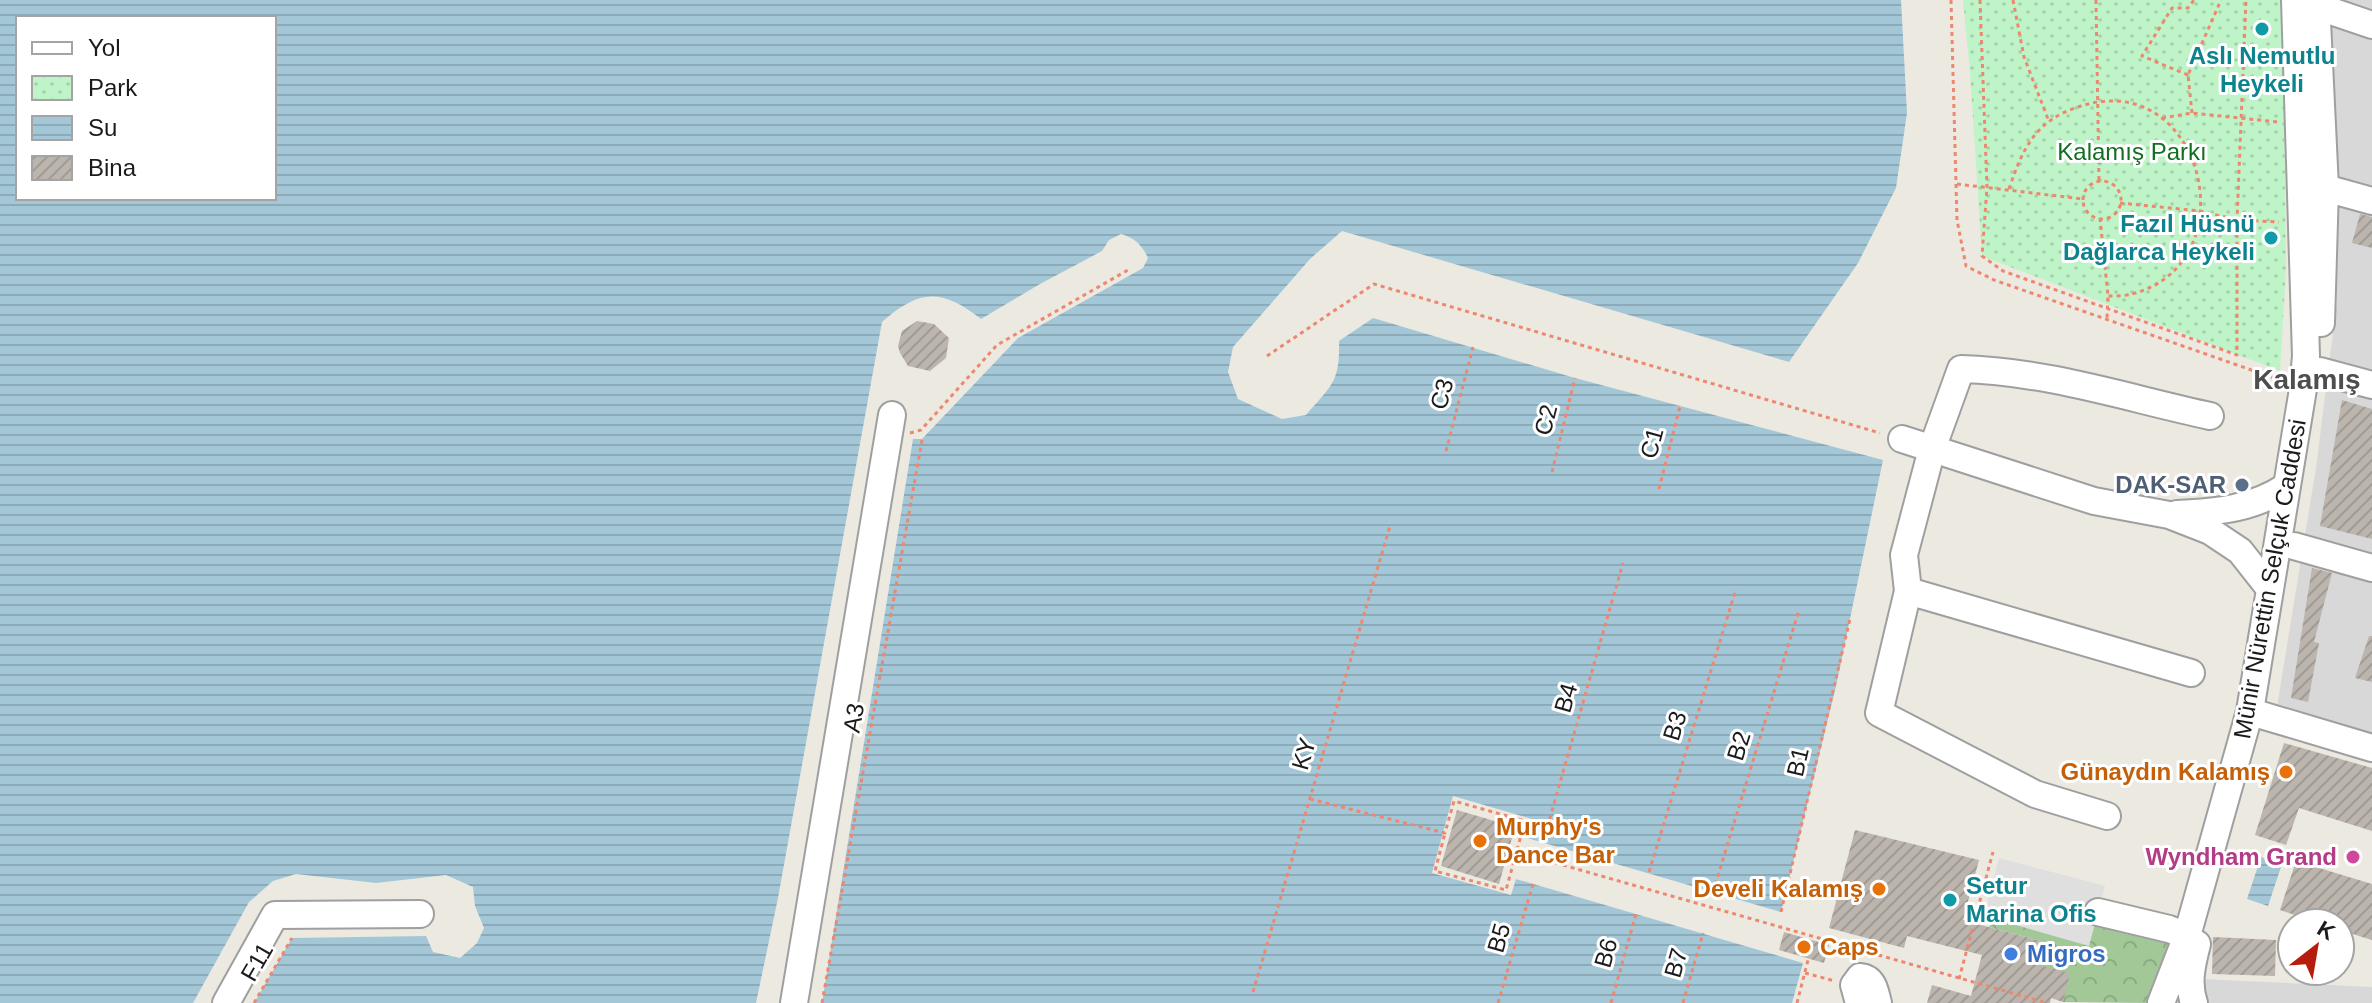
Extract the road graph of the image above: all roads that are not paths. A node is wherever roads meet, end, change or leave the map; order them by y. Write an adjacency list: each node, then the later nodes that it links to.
1 (2309, 2): 2 (street); 3 (street, Münir Nürettin Selçuk Caddesi); 5 (street, Münir Nürettin Selçuk Caddesi)
2 (2372, 25)
3 (2325, 188): 4 (street); 5 (street, Münir Nürettin Selçuk Caddesi)
4 (2372, 201)
5 (2312, 380): 6 (street); 11 (street, Münir Nürettin Selçuk Caddesi); 13 (street, Münir Nürettin Selçuk Caddesi)
6 (2372, 385)
7 (2210, 416): 10 (street)
8 (900, 425): 26 (street)
9 (1902, 439): 10 (street)
10 (1932, 449): 12 (street); 16 (street)
11 (2287, 486): 12 (street); 15 (street, Münir Nürettin Selçuk Caddesi)
12 (2169, 515): 15 (street)
13 (2294, 546): 14 (street); 18 (street, Münir Nürettin Selçuk Caddesi)
14 (2372, 568)
15 (2270, 589): 23 (street, Münir Nürettin Selçuk Caddesi)
16 (1908, 591): 17 (street); 20 (street)
17 (2191, 673)
18 (2261, 715): 19 (street); 31 (street, Münir Nürettin Selçuk Caddesi)
19 (2372, 748)
20 (2107, 816)
21 (2098, 912): 23 (street)
22 (420, 914): 25 (street)
23 (2187, 936): 28 (street, Münir Nürettin Selçuk Caddesi)
24 (1857, 994): 27 (street)
25 (226, 1003)
26 (794, 1003)
27 (1878, 1003)
28 (2161, 1003)
29 (2172, 1003): 30 (street)
30 (2185, 1003)
31 (2194, 1003)

